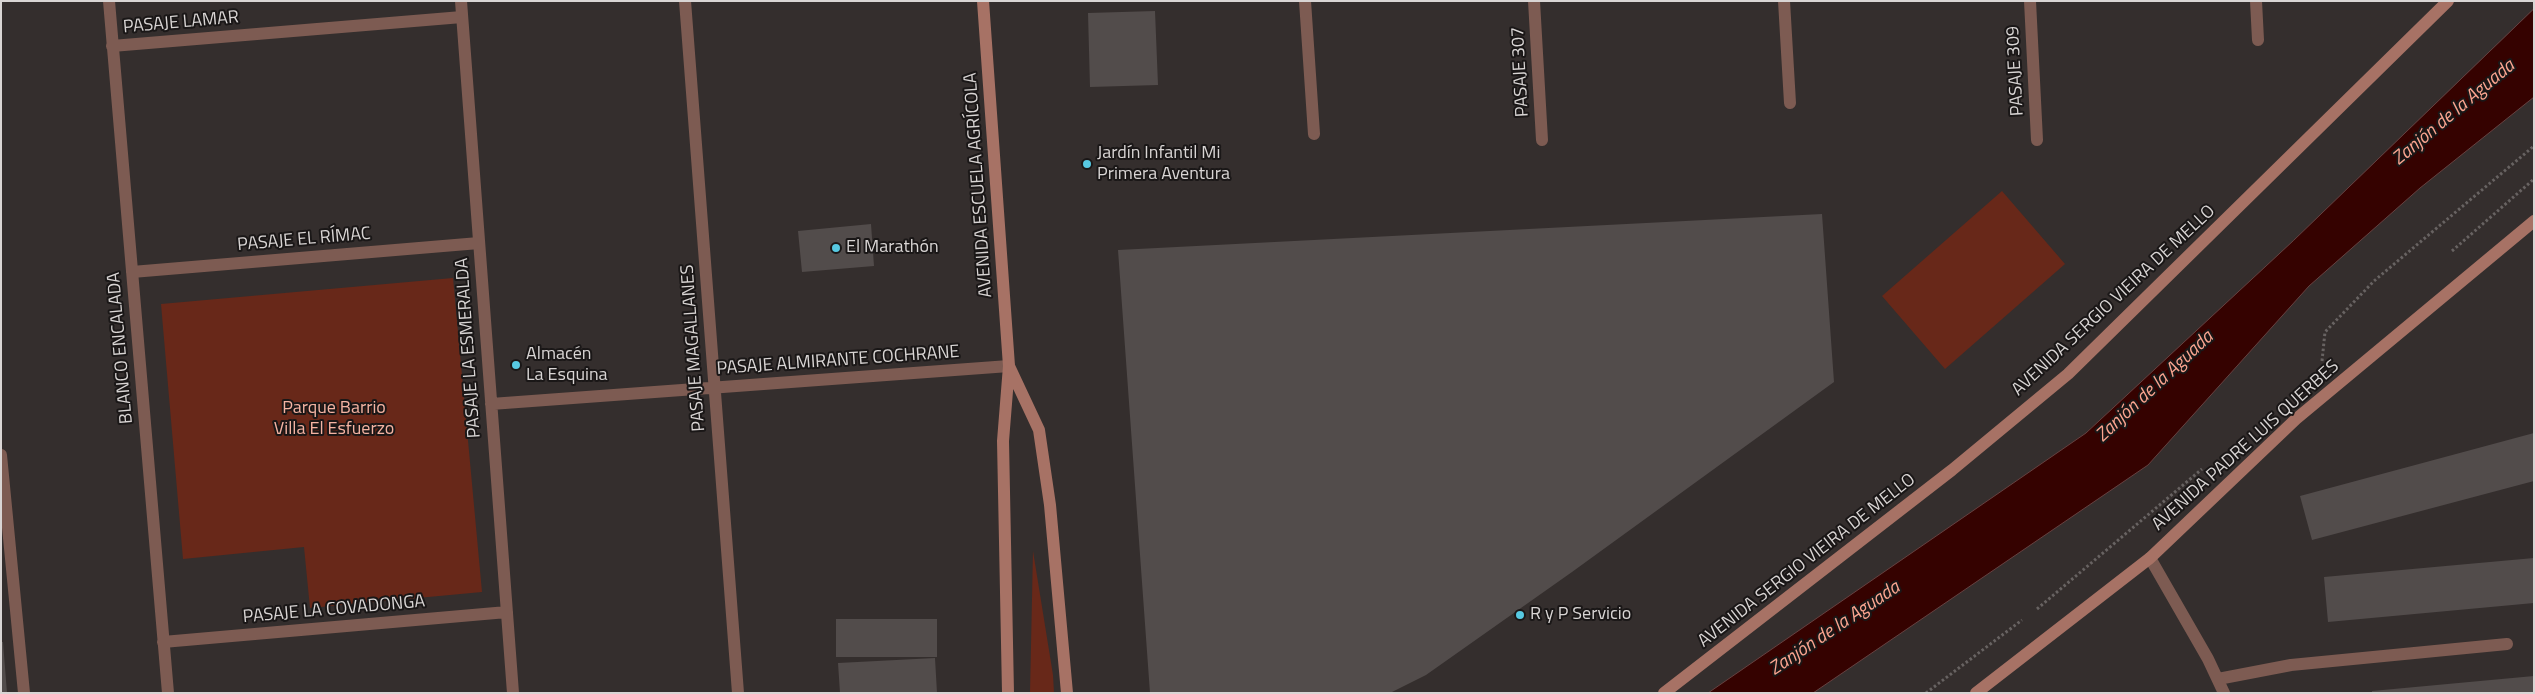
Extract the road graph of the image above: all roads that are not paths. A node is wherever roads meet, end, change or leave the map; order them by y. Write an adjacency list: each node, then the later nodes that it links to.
1 (108, 1): 13 (street, BLANCO ENCALADA)
2 (460, 1): 11 (street, PASAJE LA ESMERALDA)
3 (686, 1): 22 (street, PASAJE MAGALLANES)
4 (983, 1): 21 (main road, AVENIDA ESCUELA AGRÍCOLA)
5 (1305, 1): 15 (street)
6 (1534, 1): 16 (street, PASAJE 307)
7 (1784, 1): 14 (street)
8 (2030, 1): 17 (street, PASAJE 309)
9 (2256, 1): 12 (street)
10 (2448, 1): 36 (main road, AVENIDA SERGIO VIEIRA DE MELLO)
11 (462, 17): 13 (street, PASAJE LAMAR); 19 (street, PASAJE LA ESMERALDA)
12 (2258, 40)
13 (112, 46): 20 (street, BLANCO ENCALADA)
14 (1790, 103)
15 (1314, 134)
16 (1542, 140)
17 (2037, 140)
18 (2534, 220): 25 (main road, AVENIDA PADRE LUIS QUERBES)
19 (479, 243): 20 (street, PASAJE EL RÍMAC); 23 (street, PASAJE LA ESMERALDA)
20 (132, 272): 27 (street, BLANCO ENCALADA)
21 (1009, 366): 22 (street, PASAJE ALMIRANTE COCHRANE); 34 (main road, AVENIDA ESCUELA AGRÍCOLA); 35 (main road, AVENIDA ESCUELA AGRÍCOLA)
22 (715, 388): 23 (street, PASAJE ALMIRANTE COCHRANE); 33 (street, PASAJE MAGALLANES)
23 (491, 404): 26 (street, PASAJE LA ESMERALDA)
24 (1, 455): 30 (street)
25 (2150, 558): 29 (street); 37 (main road, AVENIDA PADRE LUIS QUERBES)
26 (507, 612): 27 (street, PASAJE LA COVADONGA); 32 (street, PASAJE LA ESMERALDA)
27 (163, 642): 31 (street, BLANCO ENCALADA)
28 (2507, 644): 29 (street)
29 (2218, 679): 38 (street)
30 (24, 693)
31 (168, 693)
32 (513, 693)
33 (738, 693)
34 (1008, 693)
35 (1067, 693)
36 (1664, 693)
37 (1976, 693)
38 (2224, 693)

